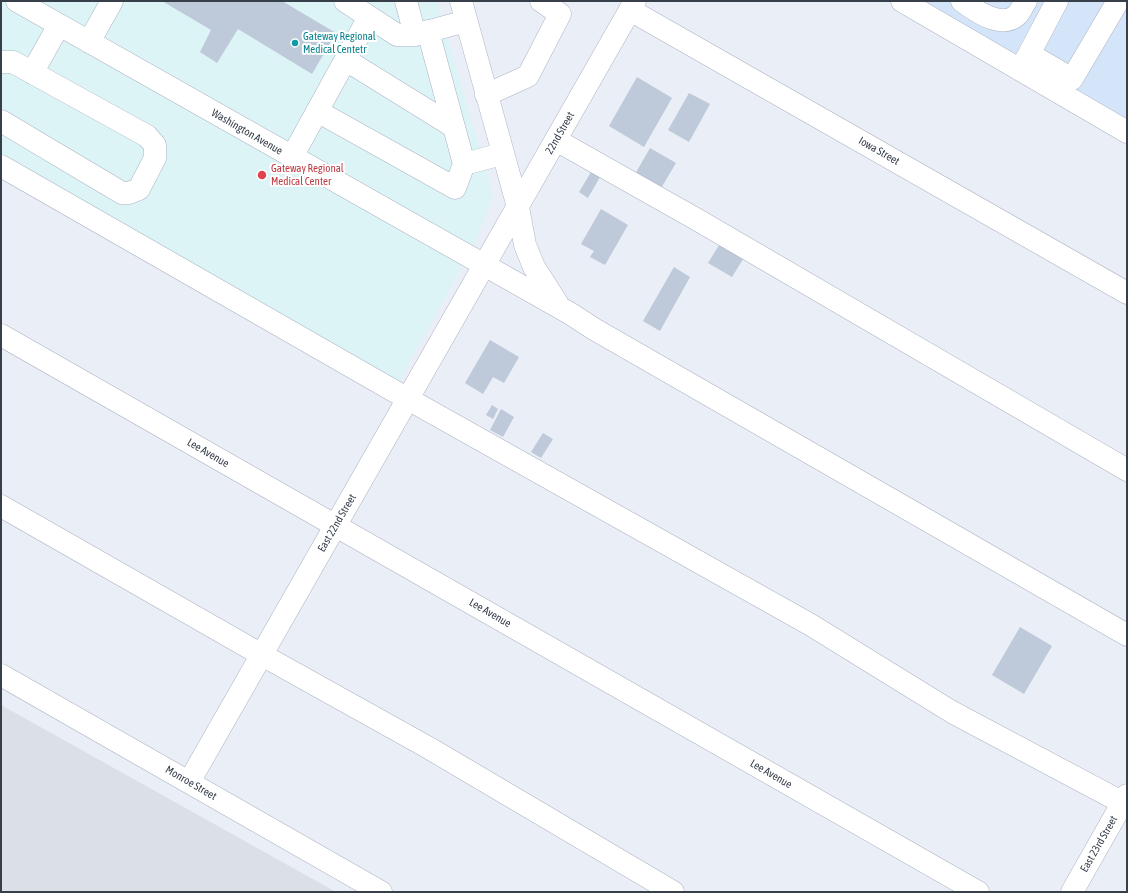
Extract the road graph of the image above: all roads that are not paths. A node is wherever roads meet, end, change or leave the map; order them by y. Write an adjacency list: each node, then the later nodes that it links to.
1 (17, 1): 15 (street, Washington Avenue)
2 (112, 1): 17 (street)
3 (345, 1): 14 (street)
4 (406, 1): 16 (street)
5 (541, 1): 12 (street)
6 (902, 1): 20 (street)
7 (962, 1): 8 (street)
8 (1026, 1)
9 (1057, 1): 20 (street)
10 (1118, 1): 20 (street)
11 (632, 6): 27 (street, 22nd Street); 34 (street, Iowa Street)
12 (564, 8): 22 (street)
13 (463, 11): 16 (street); 22 (street)
14 (370, 17): 16 (street); 18 (street)
15 (59, 25): 17 (street, Washington Avenue); 21 (street)
16 (421, 33): 25 (street)
17 (89, 42): 29 (street, Washington Avenue)
18 (346, 60): 23 (street); 25 (street)
19 (1, 62): 21 (street)
20 (1024, 62): 26 (street)
21 (32, 73): 24 (street)
22 (486, 95): 28 (street)
23 (317, 111): 29 (street); 30 (street)
24 (1, 120)
25 (454, 127): 30 (street)
26 (1127, 132)
27 (556, 140): 32 (street, 22nd Street); 38 (street)
28 (502, 154): 30 (street); 32 (street)
29 (292, 157): 33 (street, Washington Avenue)
30 (464, 164)
31 (1, 166): 37 (street)
32 (518, 206): 33 (street, 22nd Street); 35 (street)
33 (485, 265): 35 (street, Washington Avenue); 37 (street, East 22nd Street)
34 (1127, 293)
35 (562, 308): 41 (street, Washington Avenue)
36 (1, 335): 40 (street, Lee Avenue)
37 (408, 399): 40 (street, East 22nd Street); 45 (street)
38 (1127, 470)
39 (1, 506): 42 (street)
40 (336, 526): 42 (street, East 22nd Street); 48 (street, Lee Avenue)
41 (1127, 635)
42 (262, 655): 44 (street, East 22nd Street); 47 (street)
43 (1, 675): 44 (street, Monroe Street)
44 (189, 782): 46 (street, Monroe Street)
45 (1126, 801): 49 (street, East 23rd Street)
46 (381, 892)
47 (673, 892)
48 (978, 892)
49 (1072, 892)

